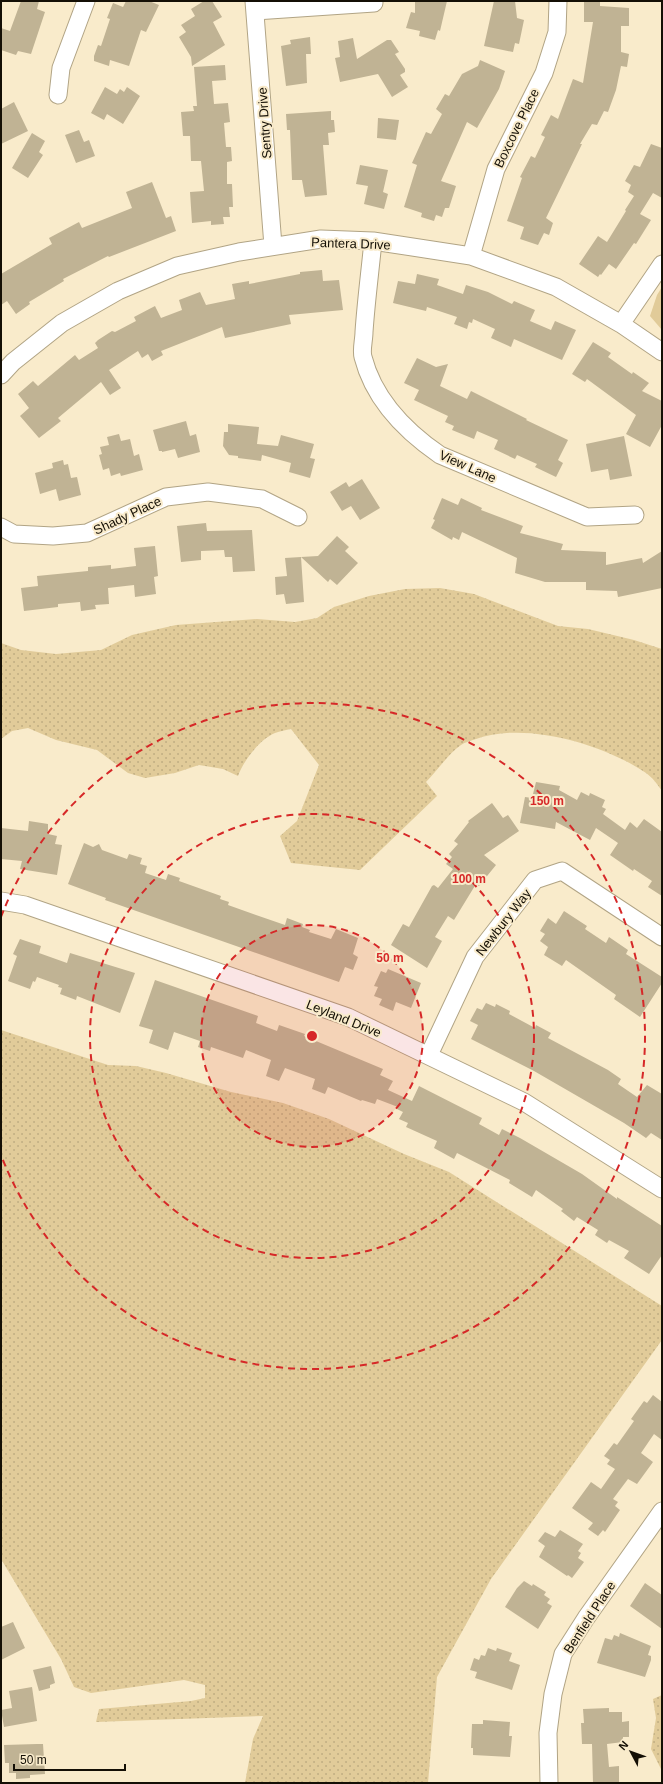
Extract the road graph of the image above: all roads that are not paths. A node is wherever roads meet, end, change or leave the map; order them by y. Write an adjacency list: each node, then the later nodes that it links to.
1 (86, 1): 5 (street)
2 (558, 1): 8 (street, Boxcove Place)
3 (374, 4): 4 (street)
4 (255, 6): 7 (street, Sentry Drive)
5 (58, 95)
6 (374, 241): 7 (street, Pantera Drive); 8 (street, Pantera Drive); 13 (street, View Lane)
7 (273, 246): 12 (street, Pantera Drive)
8 (471, 256): 10 (street, Pantera Drive)
9 (662, 264): 10 (street)
10 (621, 324): 11 (street, Pantera Drive)
11 (662, 352)
12 (1, 375)
13 (635, 515)
14 (298, 516): 15 (street, Shady Place)
15 (1, 527)
16 (1, 901): 18 (street, Leyland Drive)
17 (662, 937): 18 (street, Newbury Way)
18 (430, 1055): 19 (street, Leyland Drive)
19 (662, 1189)
20 (662, 1512): 21 (street, Benfield Place)
21 (549, 1783)

